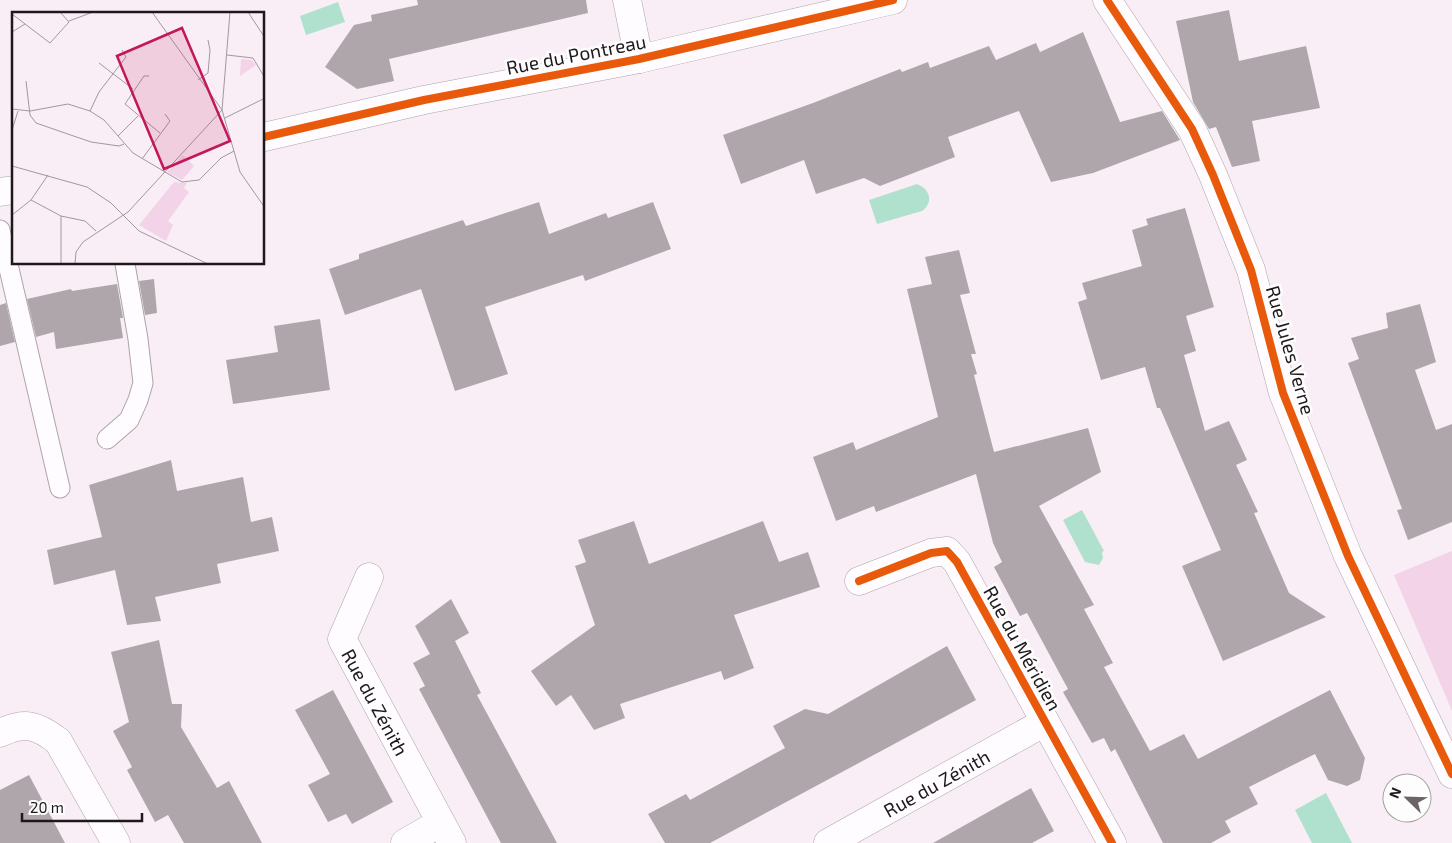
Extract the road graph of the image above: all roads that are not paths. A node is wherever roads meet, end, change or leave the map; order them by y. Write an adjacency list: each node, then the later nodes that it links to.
1 (627, 0): 4 (street)
2 (893, 0): 4 (street, Rue du Pontreau)
3 (1107, 0): 14 (street, Rue Jules Verne)
4 (639, 59): 5 (street, Rue du Pontreau)
5 (265, 137)
6 (0, 230): 9 (lane)
7 (126, 265): 8 (lane)
8 (107, 439)
9 (60, 488)
10 (369, 577): 15 (street, Rue du Zénith)
11 (859, 581): 12 (street, Rue du Méridien)
12 (1045, 722): 18 (street, Rue du Zénith); 19 (street, Rue du Méridien)
13 (0, 734): 16 (street)
14 (1452, 774)
15 (446, 833): 17 (street, Rue du Zénith)
16 (116, 843)
17 (405, 843)
18 (828, 843)
19 (1112, 843)

